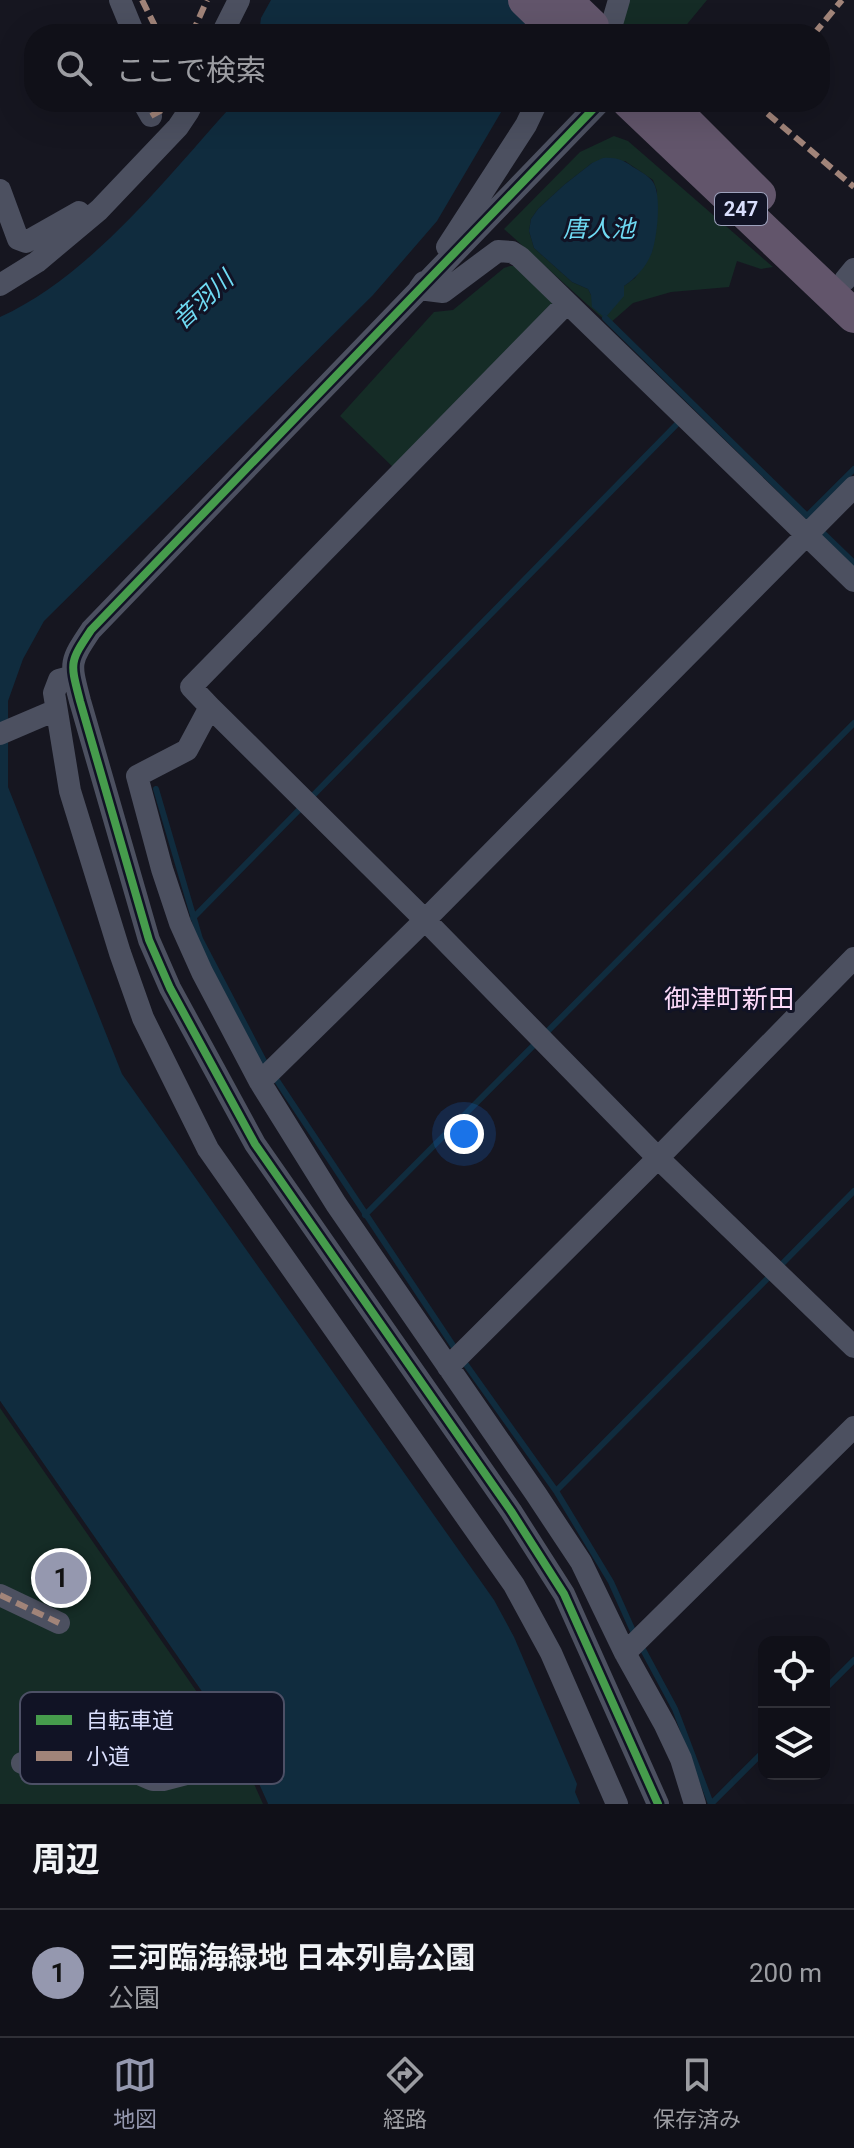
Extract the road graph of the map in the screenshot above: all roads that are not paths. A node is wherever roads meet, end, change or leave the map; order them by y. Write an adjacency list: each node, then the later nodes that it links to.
1 (120, 0): 6 (street)
2 (239, 0): 7 (street)
3 (525, 0): 8 (highway, bridge)
4 (565, 0): 9 (highway, bridge)
5 (619, 0): 10 (street)
6 (130, 24)
7 (227, 24)
8 (575, 24)
9 (579, 24)
10 (612, 24)
11 (188, 112): 17 (street)
12 (532, 112): 20 (street)
13 (590, 112): 20 (street)
14 (640, 112): 22 (highway, 247)
15 (676, 112): 18 (highway, 247)
16 (0, 190): 17 (street)
17 (99, 210): 19 (street)
18 (851, 279)
19 (0, 285)
20 (419, 289): 21 (street); 26 (street)
21 (567, 303): 24 (street); 27 (street)
22 (854, 316)
23 (854, 487): 24 (street)
24 (806, 535): 25 (street); 30 (street)
25 (854, 581)
26 (74, 676): 28 (street); 41 (street)
27 (210, 707): 30 (street); 32 (street)
28 (47, 714): 29 (street); 40 (street)
29 (0, 734)
30 (425, 920): 32 (street); 33 (street)
31 (854, 958): 33 (street)
32 (260, 1082): 35 (street)
33 (658, 1158): 34 (street); 35 (street)
34 (854, 1347)
35 (448, 1367): 39 (street)
36 (854, 1427): 39 (street)
37 (0, 1595): 38 (street)
38 (59, 1623)
39 (625, 1653): 42 (street)
40 (617, 1804)
41 (658, 1804)
42 (695, 1804)

